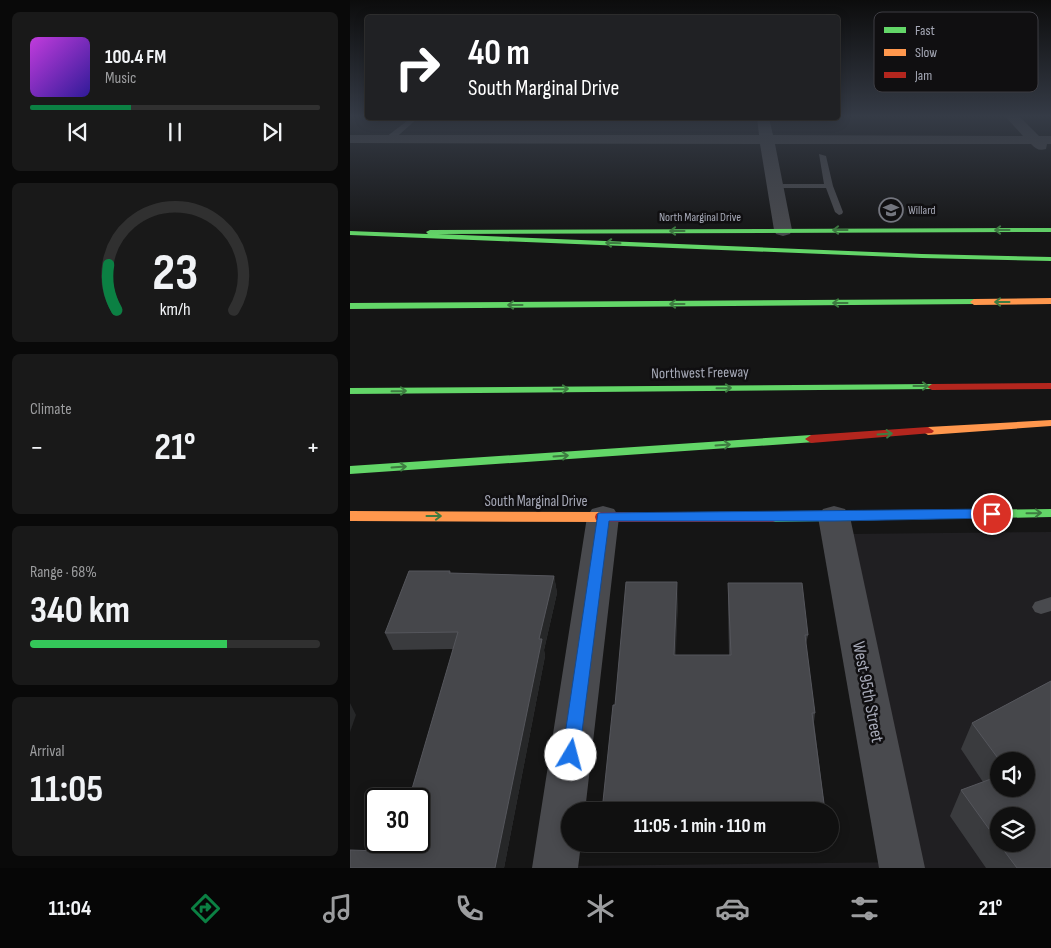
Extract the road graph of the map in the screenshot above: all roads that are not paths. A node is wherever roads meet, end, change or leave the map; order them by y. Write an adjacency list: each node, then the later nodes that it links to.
1 (769, 156): 3 (street)
2 (822, 156): 4 (lane)
3 (775, 186): 4 (lane); 6 (street)
4 (829, 186): 5 (lane)
5 (839, 212)
6 (783, 230): 7 (main road, North Marginal Drive, one-way to 6); 8 (main road, North Marginal Drive, one-way to 8)
7 (1051, 230)
8 (350, 232): 9 (main road, one-way to 8)
9 (1051, 258)
10 (1051, 301): 11 (main road, one-way to 11)
11 (350, 306)
12 (1051, 386): 13 (main road, Northwest Freeway, one-way to 12)
13 (350, 391)
14 (1051, 422): 15 (main road, one-way to 14)
15 (350, 470)
16 (1051, 512): 19 (main road, South Marginal Drive, one-way to 16)
17 (350, 516): 18 (main road, South Marginal Drive, one-way to 18)
18 (603, 516): 19 (main road, South Marginal Drive); 20 (street)
19 (834, 516): 21 (street, West 95th Street)
20 (555, 868)
21 (902, 868)

